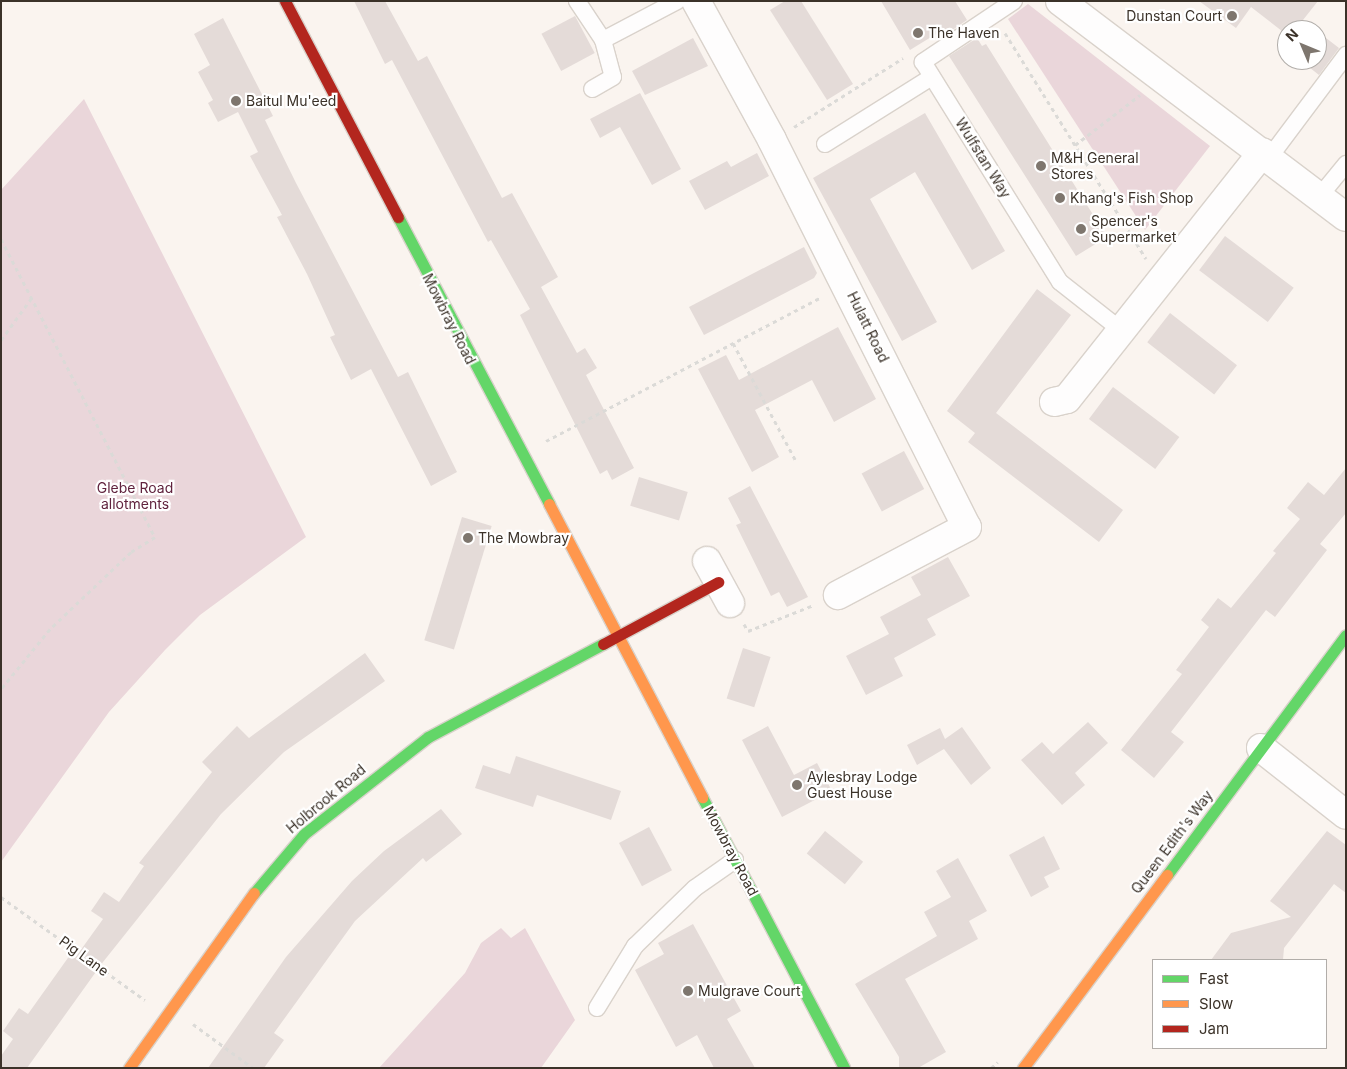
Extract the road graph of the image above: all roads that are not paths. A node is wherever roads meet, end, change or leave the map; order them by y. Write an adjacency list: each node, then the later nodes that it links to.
1 (285, 1): 20 (street, Mowbray Road)
2 (577, 1): 7 (lane)
3 (677, 1): 7 (lane)
4 (696, 1): 19 (street, Hulatt Road)
5 (1014, 1): 9 (lane, Wulfstan Way)
6 (1073, 6): 12 (street)
7 (603, 40): 10 (lane)
8 (1346, 55): 12 (lane)
9 (932, 77): 11 (lane); 16 (lane, Wulfstan Way)
10 (592, 89)
11 (825, 144)
12 (1266, 155): 14 (street); 16 (street)
13 (1346, 164): 14 (lane)
14 (1319, 197): 15 (street)
15 (1346, 217)
16 (1121, 330): 17 (street)
17 (1054, 402)
18 (718, 582): 20 (street)
19 (838, 595)
20 (616, 635): 24 (street, Mowbray Road); 26 (street, Holbrook Road)
21 (1346, 635): 22 (street, Queen Edith's Way)
22 (1261, 748): 23 (street); 28 (street, Queen Edith's Way)
23 (1346, 814)
24 (736, 860): 25 (lane); 27 (street, Mowbray Road)
25 (597, 1008)
26 (129, 1068)
27 (844, 1068)
28 (1023, 1068)

